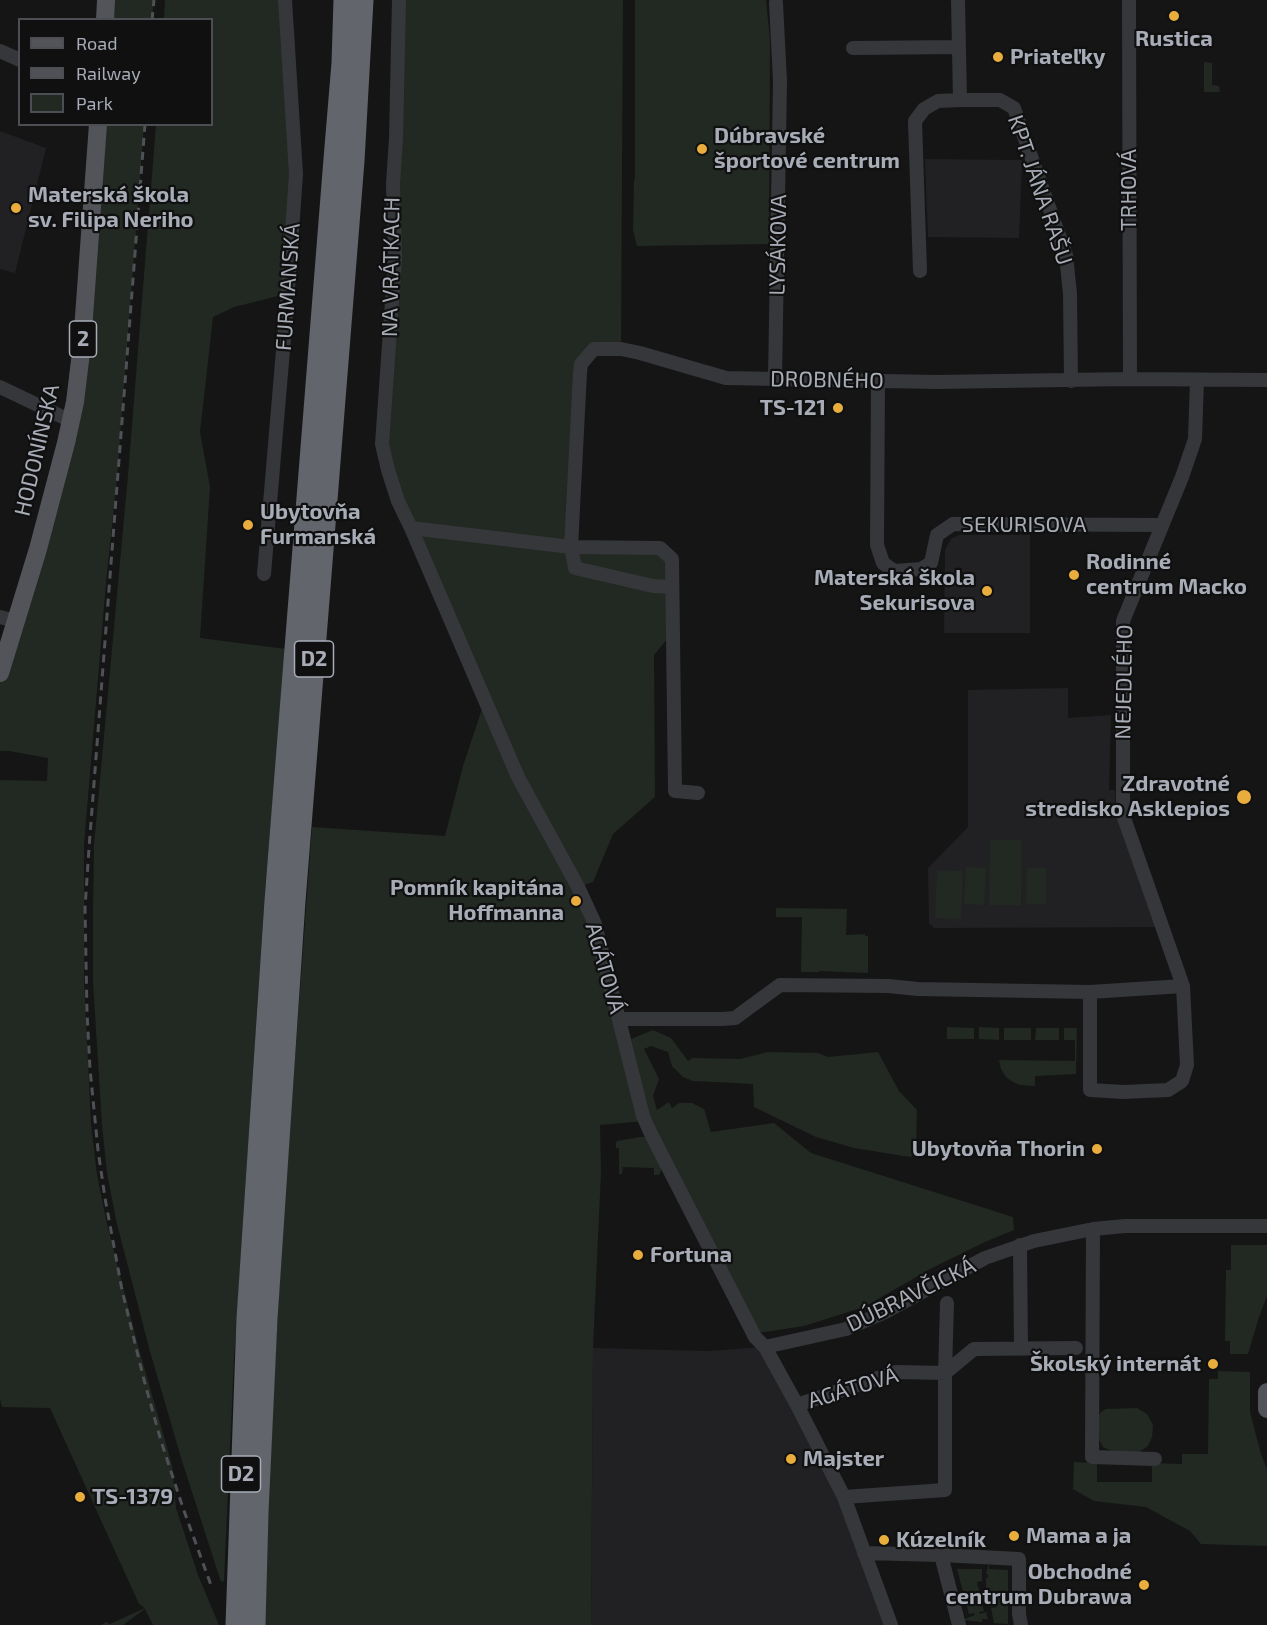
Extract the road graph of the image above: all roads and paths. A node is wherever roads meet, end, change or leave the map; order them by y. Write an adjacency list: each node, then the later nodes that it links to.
1 (106, 0): 9 (main road)
2 (285, 0): 28 (street, FURMANSKÁ)
3 (344, 0): 40 (highway, D2)
4 (363, 0): 40 (highway, D2)
5 (399, 0): 26 (street, NA VRÁTKACH)
6 (958, 0): 10 (street)
7 (1129, 0): 18 (street, TRHOVÁ)
8 (776, 3): 17 (street, LYSÁKOVA)
9 (105, 18)
10 (958, 47): 11 (street); 14 (street)
11 (853, 48)
12 (0, 51): 13 (street)
13 (18, 59)
14 (960, 100): 16 (street, KPT. JÁNA RAŠU); 22 (street, KPT. JÁNA RAŠU)
15 (99, 126): 24 (main road, HODONÍNSKA / 2)
16 (920, 271)
17 (775, 378): 21 (street, DROBNÉHO); 27 (street, DROBNÉHO)
18 (1131, 379): 19 (street, DROBNÉHO); 22 (street, DROBNÉHO)
19 (1197, 380): 20 (street, DROBNÉHO); 25 (street, NEJEDLÉHO)
20 (1267, 380)
21 (878, 381): 22 (street, DROBNÉHO); 25 (street, SEKURISOVA)
22 (1071, 381)
23 (0, 387): 24 (street)
24 (71, 421): 30 (main road, HODONÍNSKA / 2)
25 (1161, 525): 33 (street, NEJEDLÉHO)
26 (411, 528): 27 (street); 35 (street, AGÁTOVÁ)
27 (571, 547): 29 (street); 29 (street)
28 (264, 574)
29 (672, 587): 32 (street)
30 (8, 619): 31 (main road, HODONÍNSKA / 2)
31 (0, 673)
32 (698, 793)
33 (1183, 986): 34 (street); 34 (street, NEJEDLÉHO)
34 (1090, 992): 35 (street)
35 (620, 1019): 41 (street, AGÁTOVÁ)
36 (1267, 1226): 37 (street, DÚBRAVČICKÁ)
37 (1093, 1229): 38 (street, DÚBRAVČICKÁ); 49 (street)
38 (1020, 1245): 41 (street, DÚBRAVČICKÁ); 42 (street)
39 (947, 1303): 45 (street)
40 (257, 1318): 44 (highway, D2)
41 (765, 1347): 47 (street, AGÁTOVÁ)
42 (1021, 1348): 43 (street); 45 (street)
43 (1076, 1348)
44 (255, 1361): 53 (highway, D2); 54 (highway, D2)
45 (945, 1373): 47 (street, AGÁTOVÁ); 50 (street)
46 (1267, 1392): 48 (main road)
47 (797, 1405): 50 (street, AGÁTOVÁ)
48 (1267, 1408)
49 (1155, 1459)
50 (844, 1497): 51 (street, AGÁTOVÁ)
51 (864, 1553): 52 (street); 55 (street, AGÁTOVÁ)
52 (941, 1555): 56 (street); 57 (street)
53 (236, 1625)
54 (255, 1625)
55 (891, 1625)
56 (959, 1625)
57 (1021, 1625)

